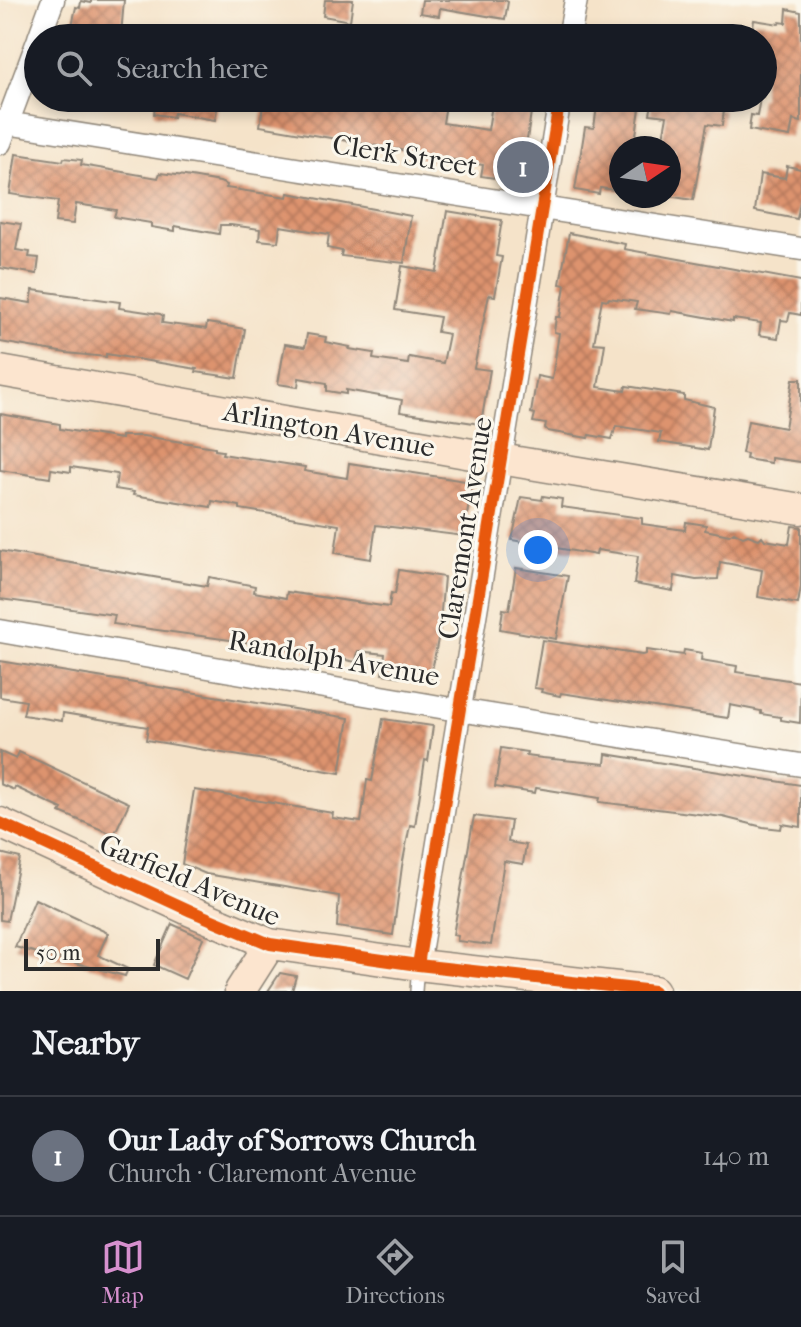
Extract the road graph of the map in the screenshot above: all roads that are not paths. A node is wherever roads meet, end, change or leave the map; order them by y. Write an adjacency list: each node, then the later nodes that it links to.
1 (53, 0): 3 (street)
2 (576, 0): 4 (street)
3 (45, 24)
4 (572, 24)
5 (24, 76): 7 (street)
6 (558, 112): 8 (street, Claremont Avenue)
7 (2, 130): 8 (street, Clerk Street)
8 (542, 206): 9 (street, Clerk Street); 11 (street, Claremont Avenue)
9 (801, 249)
10 (0, 371): 11 (street, Arlington Avenue)
11 (500, 459): 12 (street, Arlington Avenue); 14 (street, Claremont Avenue)
12 (801, 509)
13 (0, 631): 14 (street, Randolph Avenue)
14 (460, 710): 15 (street, Randolph Avenue); 18 (street, Claremont Avenue)
15 (801, 765)
16 (0, 823): 17 (street, Garfield Avenue)
17 (270, 944): 18 (street, Garfield Avenue); 20 (street)
18 (417, 978): 19 (street, Garfield Avenue)
19 (584, 987): 21 (street, Garfield Avenue)
20 (240, 991)
21 (654, 991)

